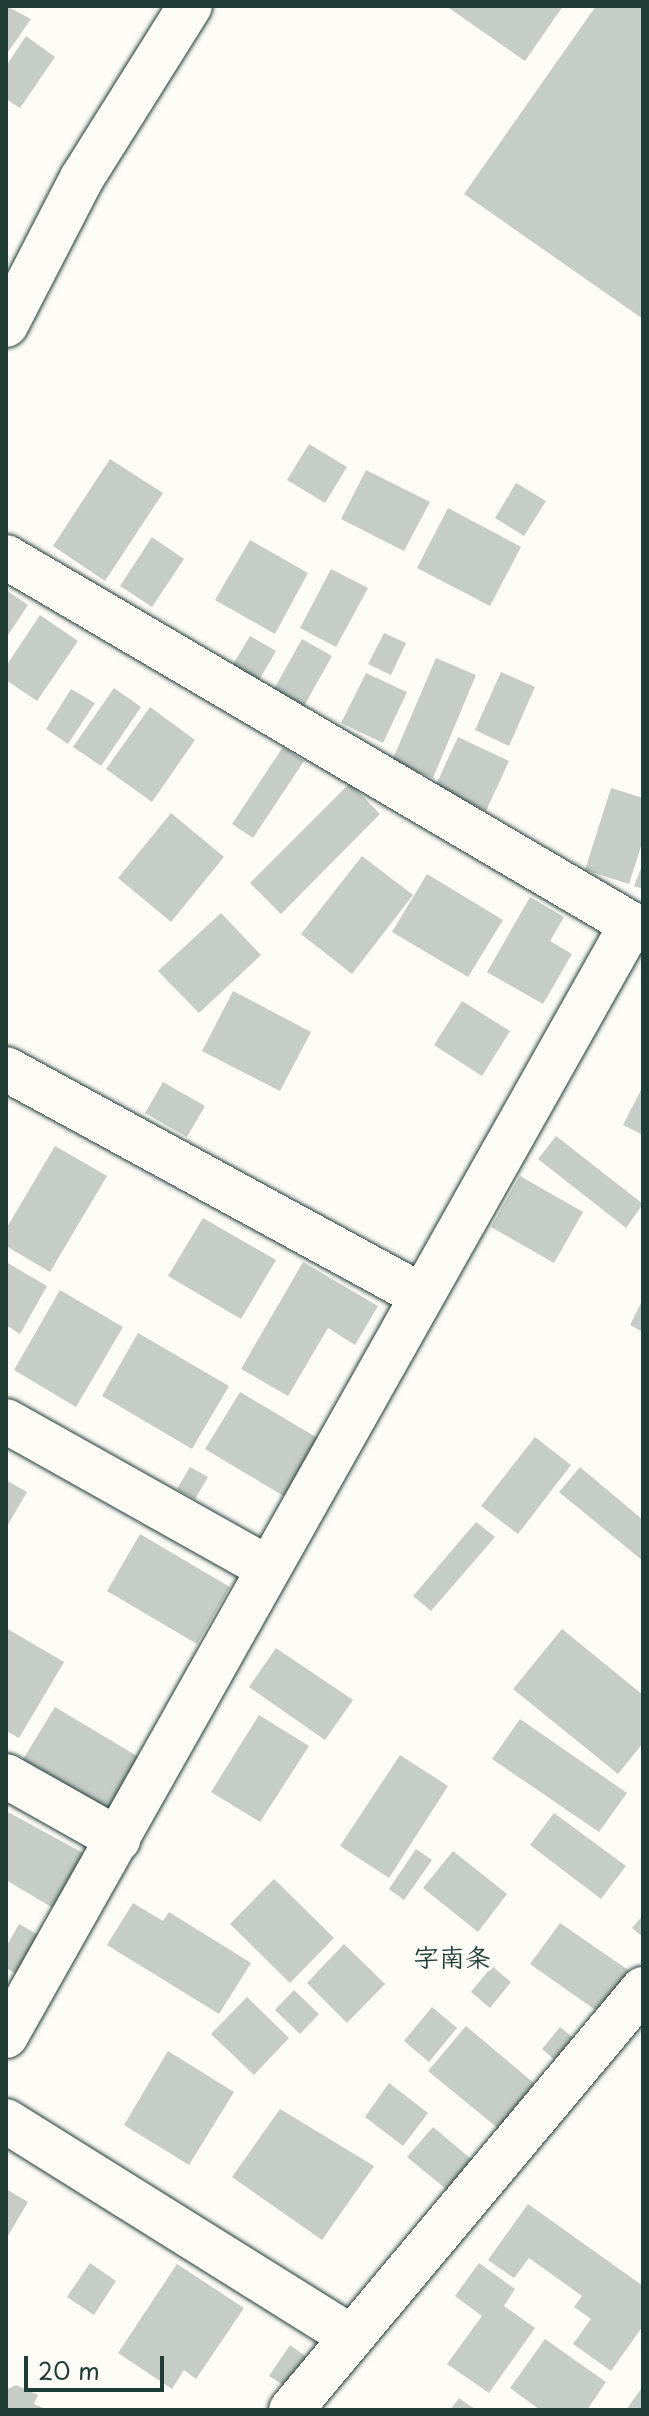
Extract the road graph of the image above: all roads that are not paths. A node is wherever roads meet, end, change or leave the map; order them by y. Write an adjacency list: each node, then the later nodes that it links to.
1 (190, 6): 2 (street)
2 (6, 325)
3 (6, 557): 4 (street)
4 (637, 928): 6 (street)
5 (8, 1074): 6 (street)
6 (421, 1295): 8 (street)
7 (6, 1421): 8 (street)
8 (266, 1567): 10 (street)
9 (6, 1776): 10 (street)
10 (118, 1839): 12 (street)
11 (643, 1989): 14 (street)
12 (6, 2036)
13 (6, 2121): 14 (street)
14 (350, 2336): 15 (street)
15 (291, 2410)

